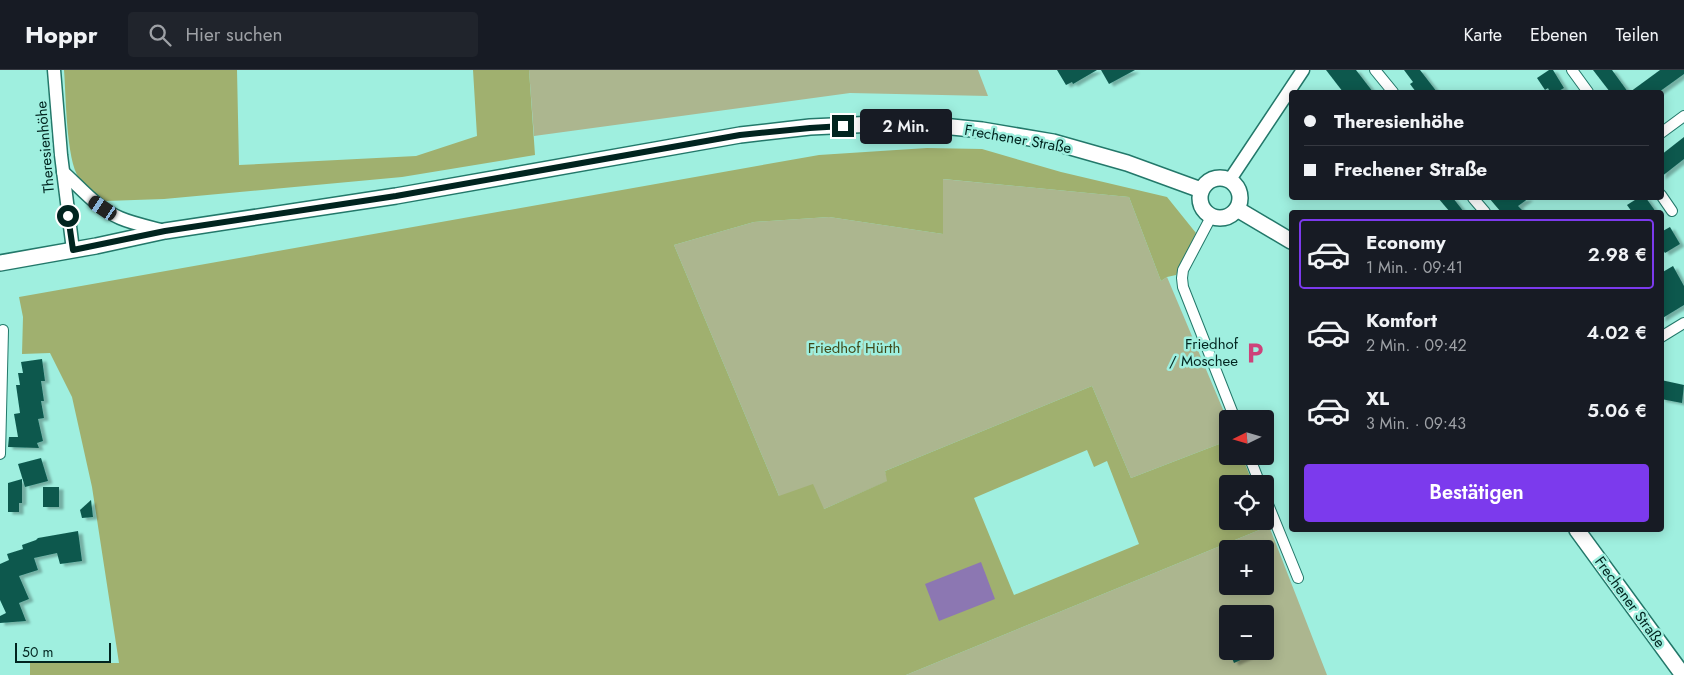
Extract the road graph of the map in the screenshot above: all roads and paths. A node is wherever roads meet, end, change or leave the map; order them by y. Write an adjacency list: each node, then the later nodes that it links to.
1 (54, 70): 9 (street, Theresienhöhe)
2 (1302, 70): 10 (street)
3 (1375, 70): 5 (street)
4 (1572, 70): 6 (street)
5 (1390, 90)
6 (1587, 90)
7 (1684, 116): 8 (street)
8 (1664, 131)
9 (63, 172): 18 (street); 20 (street, Theresienhöhe)
10 (1229, 180): 11 (main road); 14 (main road)
11 (1201, 190): 17 (main road); 18 (main road, Frechener Straße)
12 (1664, 199): 16 (street)
13 (1475, 200): 15 (street)
14 (1236, 209): 17 (main road); 19 (main road)
15 (1483, 210)
16 (1672, 211)
17 (1211, 216): 25 (street)
18 (165, 231): 20 (main road, Frechener Straße)
19 (1289, 240)
20 (73, 250): 21 (main road, Frechener Straße)
21 (0, 263)
22 (1684, 323): 24 (street)
23 (4, 330): 26 (street)
24 (1664, 335)
25 (1231, 410)
26 (0, 454)
27 (1274, 519): 29 (street)
28 (1578, 532): 30 (main road, Frechener Straße)
29 (1298, 578)
30 (1684, 675)

